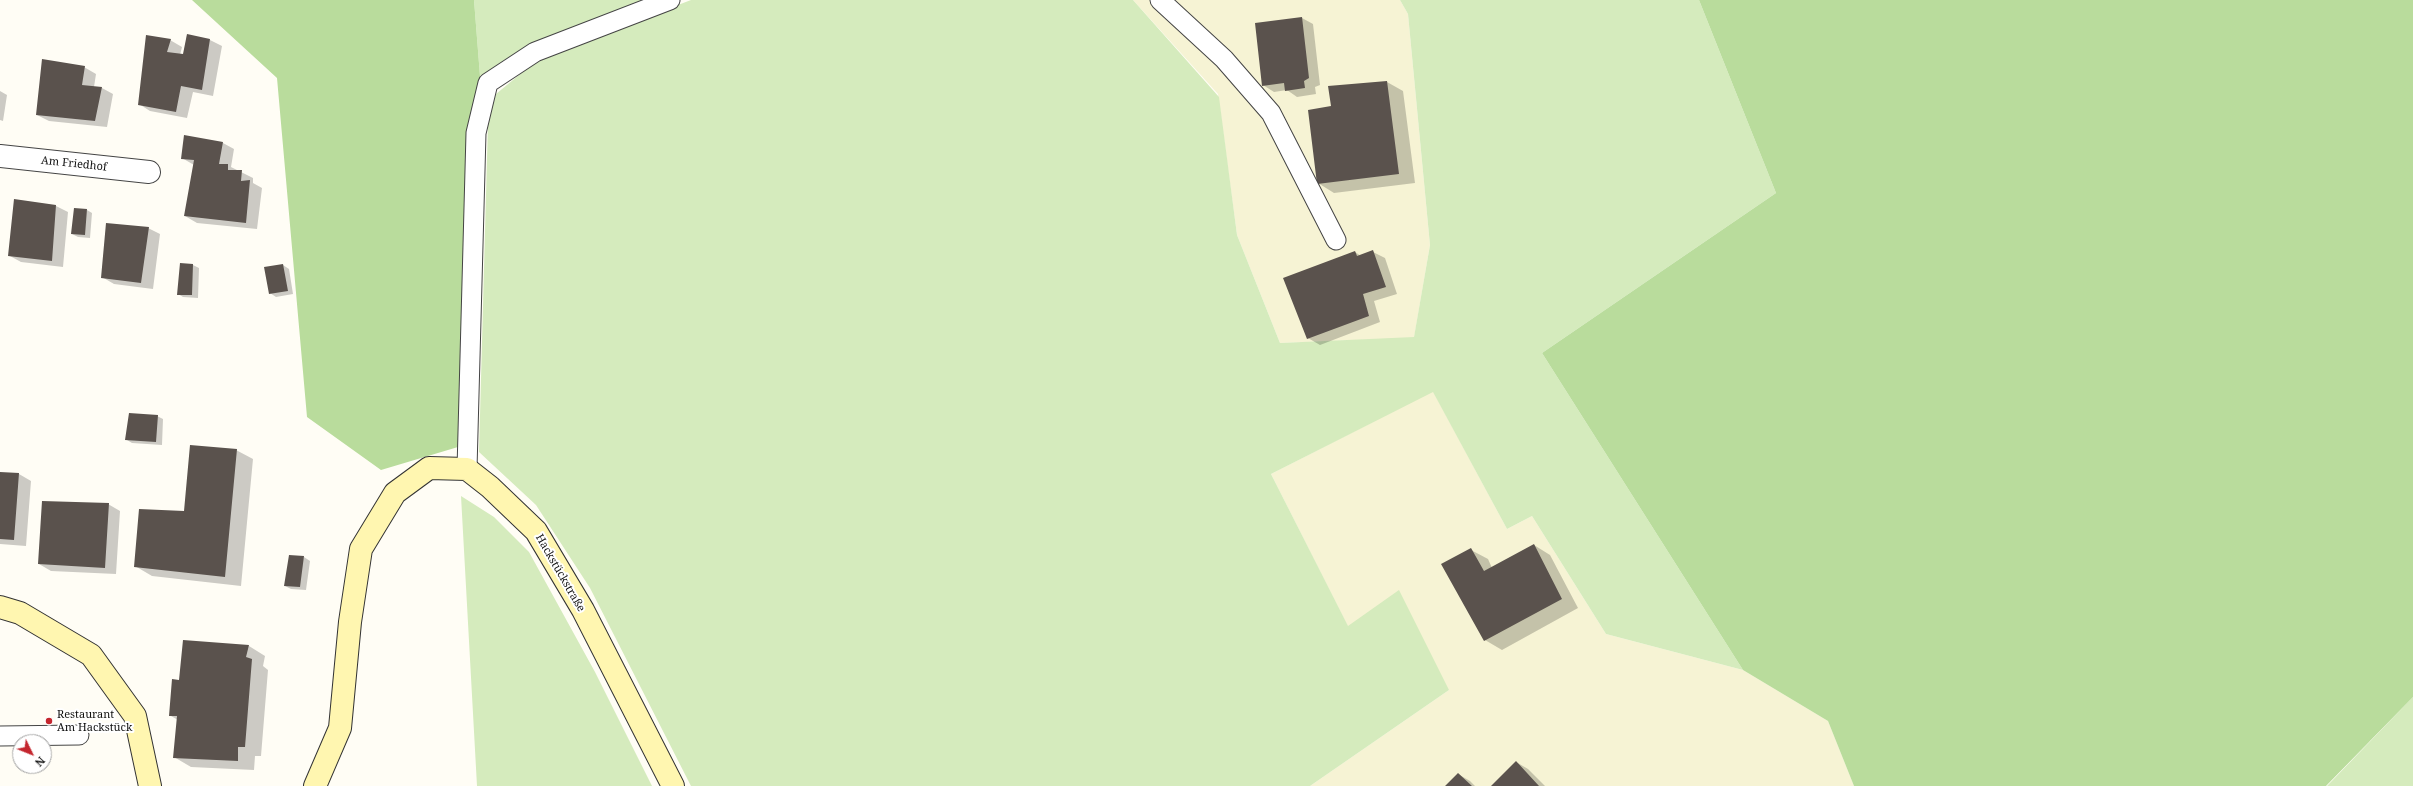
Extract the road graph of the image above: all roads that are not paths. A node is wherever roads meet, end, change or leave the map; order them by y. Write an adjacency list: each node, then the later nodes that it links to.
1 (670, 0): 6 (lane)
2 (1160, 0): 5 (lane)
3 (0, 156): 4 (street, Am Friedhof)
4 (149, 172)
5 (1336, 240)
6 (466, 469): 11 (street); 12 (street, Hackstückstraße)
7 (0, 607): 10 (street)
8 (79, 735): 9 (lane)
9 (0, 736)
10 (150, 786)
11 (315, 786)
12 (673, 786)

